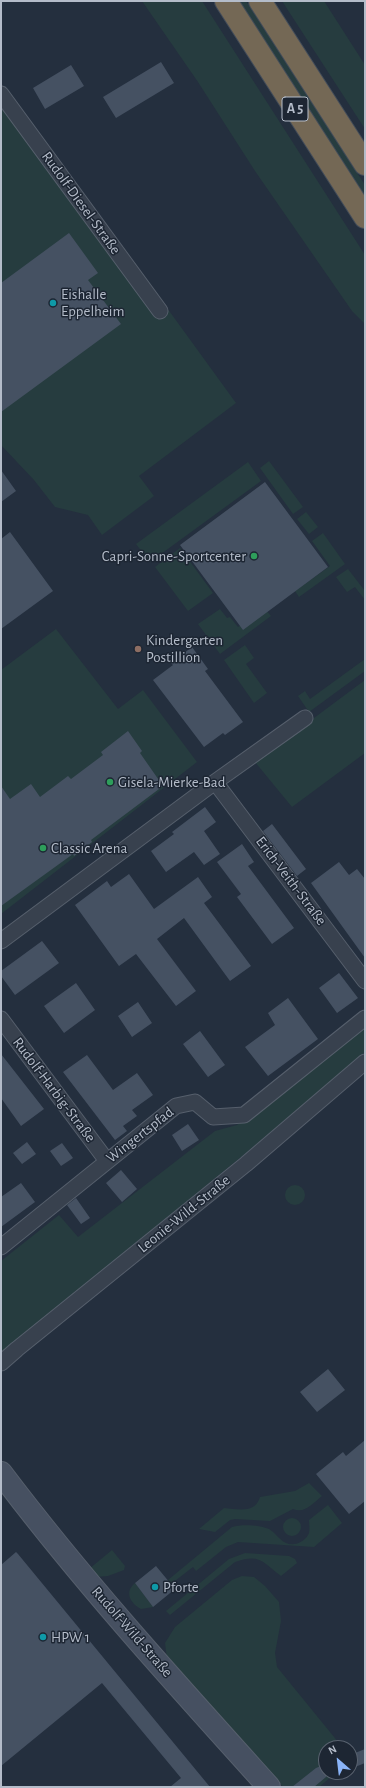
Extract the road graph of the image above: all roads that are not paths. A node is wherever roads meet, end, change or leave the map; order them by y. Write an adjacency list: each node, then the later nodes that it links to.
1 (226, 1): 5 (highway, A 5)
2 (260, 1): 4 (highway, A 5)
3 (1, 94): 6 (street, Rudolf-Diesel-Straße)
4 (365, 164)
5 (365, 217)
6 (160, 311)
7 (305, 718): 8 (street)
8 (215, 782): 9 (street); 10 (street, Erich-Veith-Straße)
9 (1, 941)
10 (365, 981)
11 (365, 1018): 14 (street, Wingertspfad)
12 (1, 1019): 14 (street, Rudolf-Harbig-Straße)
13 (365, 1062): 16 (street, Leonie-Wild-Straße)
14 (107, 1161): 15 (street, Wingertspfad)
15 (1, 1247)
16 (1, 1363)
17 (1, 1473): 18 (street, Rudolf-Wild-Straße)
18 (269, 1787)

